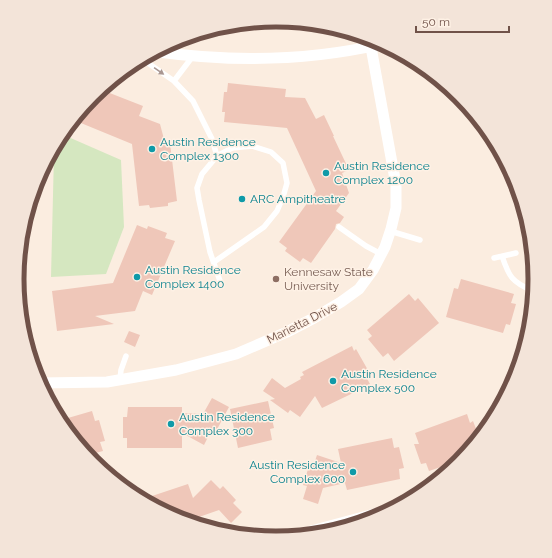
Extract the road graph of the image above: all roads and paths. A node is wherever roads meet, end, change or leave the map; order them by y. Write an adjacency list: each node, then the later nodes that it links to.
1 (372, 46): 4 (street)
2 (377, 49): 9 (street, Marietta Drive)
3 (165, 53): 4 (street)
4 (194, 56): 6 (lane)
5 (147, 63): 6 (lane, one-way to 6)
6 (174, 81): 7 (lane)
7 (217, 156): 15 (lane); 15 (lane)
8 (339, 227): 12 (lane)
9 (390, 231): 10 (lane); 12 (street, Marietta Drive)
10 (420, 240)
11 (516, 253): 13 (lane)
12 (381, 254): 19 (street, Marietta Drive)
13 (502, 256): 14 (lane); 17 (lane)
14 (494, 258)
15 (214, 262): 16 (lane)
16 (220, 281)
17 (527, 289)
18 (126, 356): 19 (lane)
19 (120, 379): 20 (street, Marietta Drive)
20 (47, 383)

